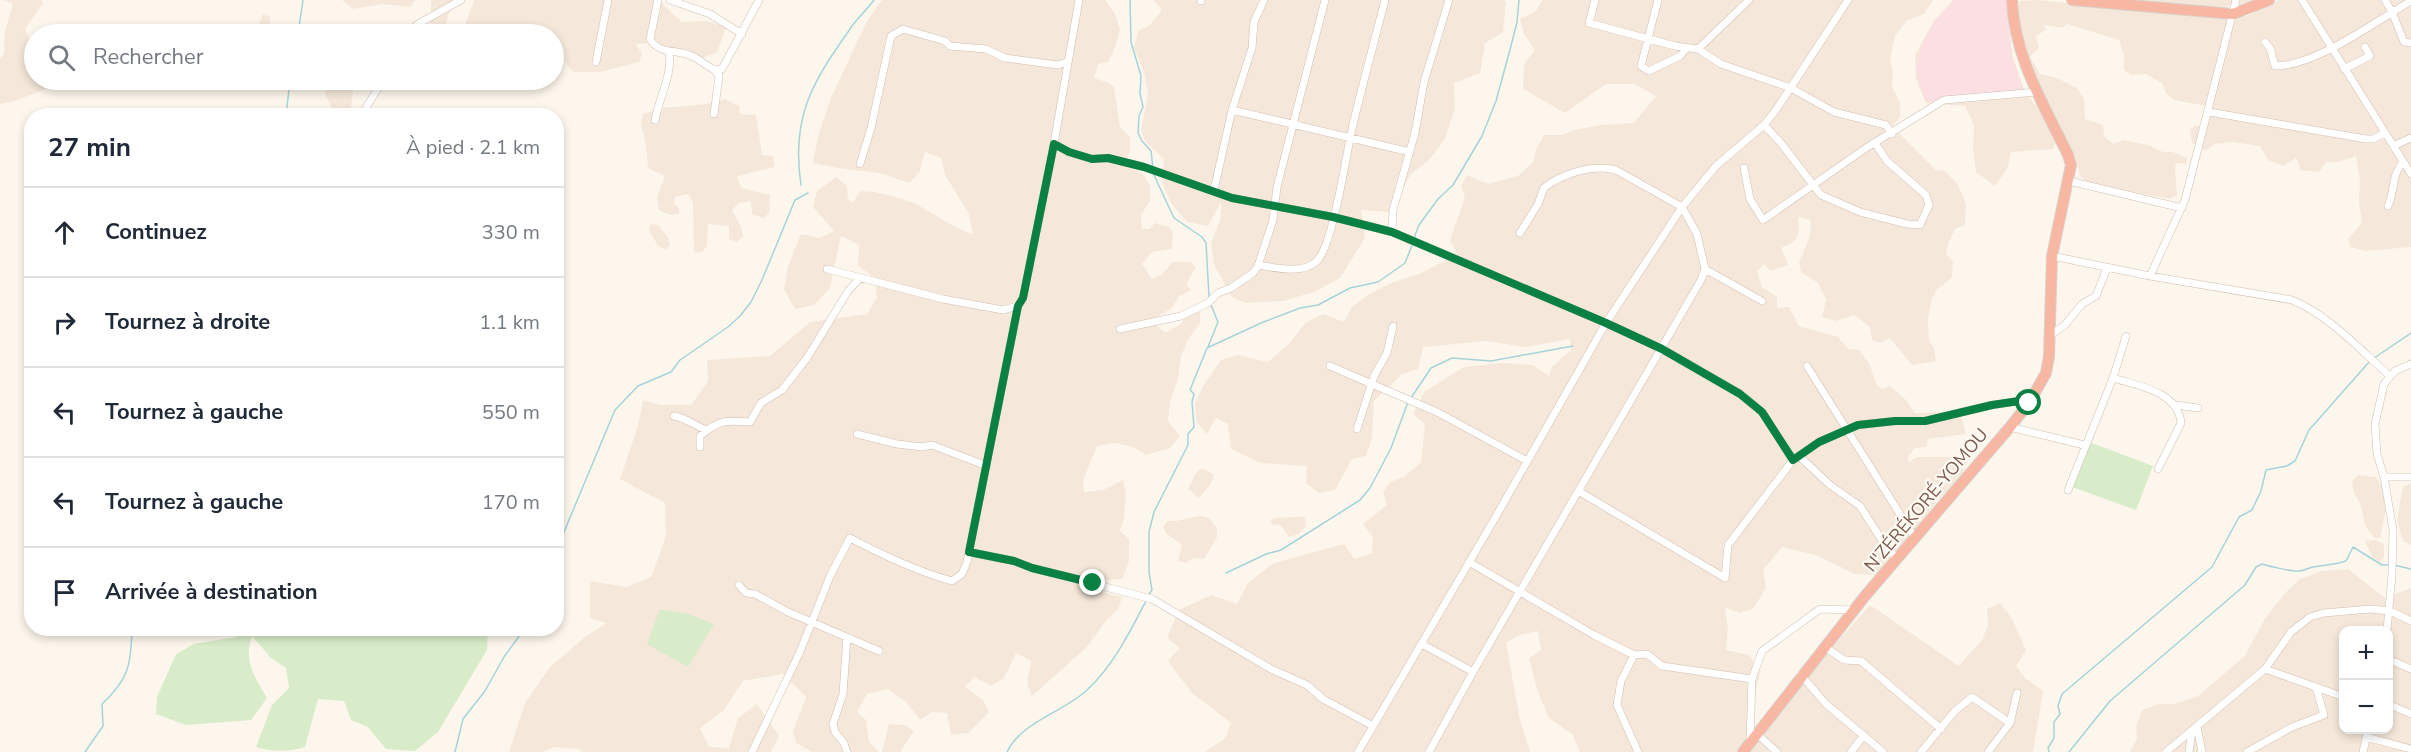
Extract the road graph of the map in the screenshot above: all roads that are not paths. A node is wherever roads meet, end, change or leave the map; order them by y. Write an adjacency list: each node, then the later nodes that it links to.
1 (461, 0): 24 (street)
2 (608, 0): 34 (street)
3 (658, 0): 33 (street)
4 (670, 0): 25 (street)
5 (759, 0): 25 (street)
6 (1079, 0): 35 (street)
7 (1264, 0): 42 (street)
8 (1325, 0): 46 (street)
9 (1385, 0): 50 (street)
10 (1449, 0): 55 (street)
11 (1595, 0): 26 (street)
12 (1658, 0): 26 (street)
13 (1749, 0): 32 (street)
14 (1848, 0): 38 (street)
15 (2012, 0): 40 (highway, N'ZÉRÉKORÉ-YOMOU)
16 (2072, 0): 23 (highway)
17 (2236, 0): 23 (street)
18 (2269, 0): 23 (highway)
19 (2302, 0): 29 (street)
20 (2385, 0): 22 (street)
21 (2411, 1): 22 (street)
22 (2392, 12): 28 (street); 29 (street)
23 (2233, 14): 43 (street)
24 (418, 24)
25 (742, 34): 37 (street)
26 (1648, 38): 31 (street); 31 (street)
27 (2265, 42): 29 (street)
28 (2411, 43)
29 (2331, 47): 36 (street)
30 (2366, 47): 36 (street)
31 (1687, 48): 32 (street)
32 (1698, 49): 38 (street)
33 (669, 52): 37 (street); 45 (street)
34 (596, 62)
35 (1067, 62): 53 (street); 57 (street)
36 (2344, 69): 48 (street)
37 (719, 72): 44 (street)
38 (1791, 88): 47 (street); 49 (street)
39 (377, 90): 41 (street)
40 (2038, 92): 49 (street); 60 (highway, N'ZÉRÉKORÉ-YOMOU)
41 (366, 108)
42 (1232, 110): 46 (street); 62 (street)
43 (2209, 112): 48 (street); 66 (street)
44 (714, 114)
45 (655, 120)
46 (1292, 124): 50 (street); 64 (street)
47 (1764, 125): 61 (street); 65 (street)
48 (2385, 133): 54 (street)
49 (1892, 134): 52 (street)
50 (1350, 138): 55 (street); 67 (street)
51 (2411, 138): 54 (street)
52 (1875, 143): 61 (street); 61 (street)
53 (1054, 144): 62 (street); 78 (street)
54 (2393, 146): 56 (street)
55 (1410, 152): 68 (street)
56 (2403, 162): 59 (street); 63 (street)
57 (860, 164)
58 (1744, 168): 61 (street)
59 (2411, 174)
60 (2069, 182): 66 (street); 70 (highway, N'ZÉRÉKORÉ-YOMOU)
61 (1812, 186)
62 (1214, 190): 64 (street)
63 (2388, 206)
64 (1275, 207): 67 (street); 71 (street)
65 (1682, 207): 69 (street); 74 (street); 79 (street)
66 (2182, 208): 75 (street)
67 (1333, 217): 68 (street); 71 (street)
68 (1392, 232): 79 (street)
69 (1520, 233)
70 (2052, 256): 72 (street); 82 (highway, N'ZÉRÉKORÉ-YOMOU)
71 (1258, 265): 81 (street)
72 (2107, 268): 75 (street); 82 (street)
73 (827, 269): 76 (street)
74 (1705, 269): 77 (street); 84 (street)
75 (2150, 276): 88 (street)
76 (860, 278): 78 (street); 97 (street)
77 (1762, 301)
78 (1018, 306): 104 (street)
79 (1606, 323): 84 (street); 103 (street)
80 (1393, 326): 90 (street)
81 (1120, 329)
82 (2049, 336): 91 (highway, N'ZÉRÉKORÉ-YOMOU)
83 (2126, 336): 89 (street)
84 (1662, 349): 102 (street); 109 (street)
85 (2411, 364): 88 (street)
86 (1330, 366): 90 (street)
87 (1807, 366): 98 (street)
88 (2390, 376): 106 (street)
89 (2113, 378): 92 (street); 100 (street)
90 (1372, 384): 96 (street); 103 (street)
91 (2029, 403): 95 (highway, N'ZÉRÉKORÉ-YOMOU); 98 (street)
92 (2176, 405): 93 (street); 105 (street)
93 (2198, 408)
94 (674, 416): 97 (street)
95 (2010, 427): 100 (street); 110 (highway, N'ZÉRÉKORÉ-YOMOU)
96 (1357, 429)
97 (707, 430): 101 (street)
98 (1848, 431): 102 (street); 110 (street)
99 (857, 434): 104 (street)
100 (2084, 444): 108 (street)
101 (700, 447)
102 (1796, 458): 109 (street); 112 (street)
103 (1527, 461): 113 (street)
104 (987, 466): 111 (street)
105 (2158, 469)
106 (2385, 477): 107 (street); 117 (street)
107 (2411, 477)
108 (2068, 490)
109 (1580, 492): 115 (street)
110 (1915, 538): 112 (highway, N'ZÉRÉKORÉ-YOMOU)
111 (969, 552): 118 (street); 138 (street)
112 (1898, 560): 116 (highway, N'ZÉRÉKORÉ-YOMOU)
113 (1469, 562): 115 (street); 122 (street)
114 (739, 585): 118 (street)
115 (1521, 591): 125 (street); 129 (street)
116 (1854, 610): 123 (highway, N'ZÉRÉKORÉ-YOMOU); 131 (street)
117 (2390, 611): 119 (street); 120 (street); 127 (street)
118 (812, 621): 121 (street); 146 (street)
119 (2411, 621)
120 (2388, 626)
121 (847, 637): 124 (street); 147 (street)
122 (1422, 644): 129 (street); 138 (street)
123 (1825, 647): 130 (highway, N'ZÉRÉKORÉ-YOMOU); 139 (street)
124 (879, 651)
125 (1634, 656): 131 (street); 150 (street)
126 (2393, 661): 128 (street)
127 (2265, 669): 132 (street); 140 (street)
128 (2411, 669)
129 (1473, 672): 149 (street)
130 (1801, 675): 143 (street); 144 (highway, N'ZÉRÉKORÉ-YOMOU)
131 (1752, 679): 144 (street)
132 (2316, 687): 134 (street); 160 (street)
133 (2017, 693): 137 (street)
134 (2339, 695)
135 (2393, 706): 136 (street)
136 (2411, 714)
137 (2010, 723): 139 (street); 156 (street)
138 (1373, 726): 148 (street)
139 (1941, 729): 155 (street)
140 (2194, 729): 157 (street); 158 (street); 159 (street)
141 (2367, 734): 161 (street)
142 (2370, 734): 145 (street)
143 (1864, 735): 153 (street); 154 (street)
144 (1753, 738): 151 (highway, N'ZÉRÉKORÉ-YOMOU); 152 (street)
145 (2411, 750)
146 (752, 752)
147 (847, 752)
148 (1358, 752)
149 (1429, 752)
150 (1638, 752)
151 (1743, 752)
152 (1777, 752)
153 (1851, 752)
154 (1883, 752)
155 (1921, 752)
156 (1988, 752)
157 (2166, 752)
158 (2189, 752)
159 (2202, 752)
160 (2247, 752)
161 (2364, 752)

